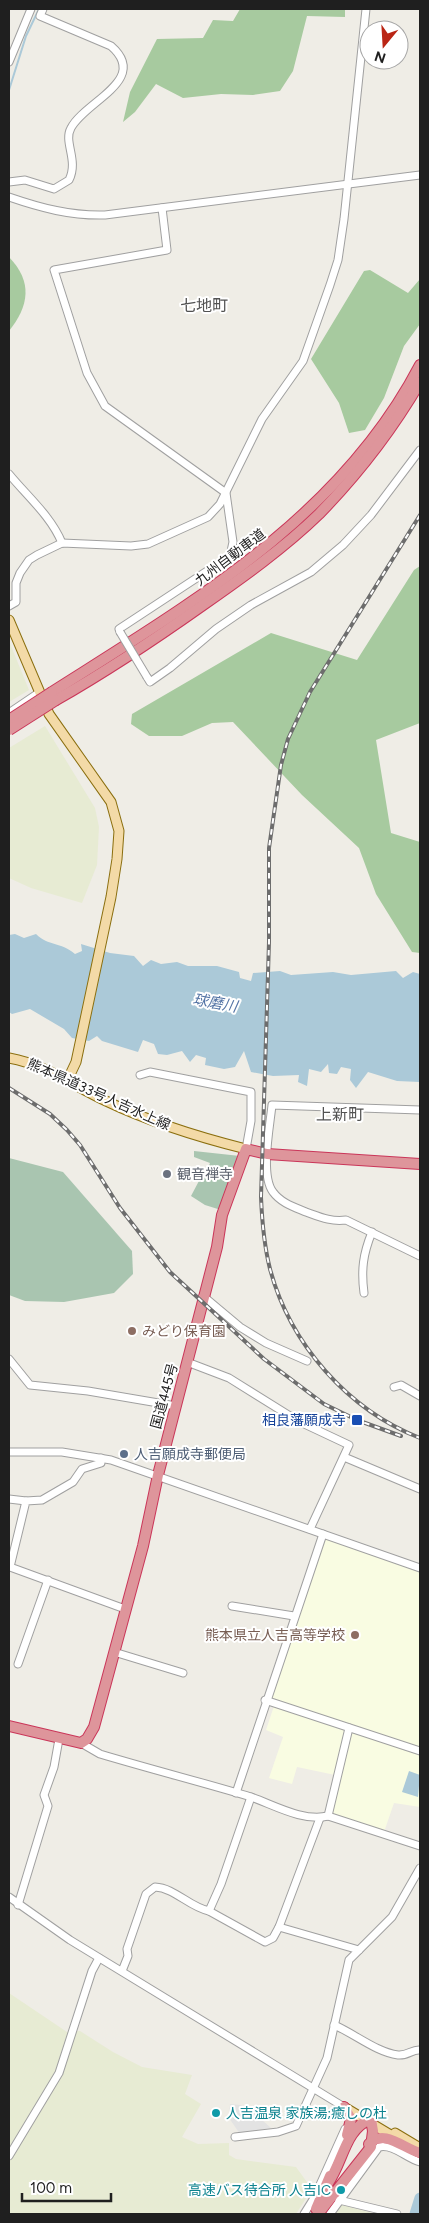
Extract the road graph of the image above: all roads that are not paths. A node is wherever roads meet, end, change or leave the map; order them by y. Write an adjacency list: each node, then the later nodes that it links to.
1 (31, 9): 4 (street)
2 (43, 9): 6 (street)
3 (366, 9): 7 (street)
4 (9, 62)
5 (420, 175): 7 (street)
6 (9, 182)
7 (346, 186): 9 (street); 14 (street)
8 (9, 197): 9 (street)
9 (162, 208): 14 (street)
10 (420, 364): 19 (highway, 九州自動車道)
11 (420, 382): 19 (highway, 九州自動車道)
12 (420, 450): 14 (street, bridge)
13 (9, 474): 15 (street)
14 (226, 493): 15 (street)
15 (62, 543): 16 (street)
16 (9, 606)
17 (9, 620): 18 (main road)
18 (40, 692): 20 (street); 25 (main road)
19 (54, 696): 21 (highway, 九州自動車道, bridge); 22 (highway, 九州自動車道, bridge)
20 (9, 712)
21 (9, 720)
22 (9, 730)
23 (9, 1058): 25 (main road, 熊本県道33号人吉水上線)
24 (140, 1075): 27 (street)
25 (68, 1079): 27 (main road, 熊本県道33号人吉水上線)
26 (420, 1110): 28 (street)
27 (246, 1149): 28 (highway); 33 (highway, 国道445号)
28 (267, 1154): 29 (highway); 30 (street)
29 (420, 1164)
30 (372, 1232): 31 (street); 32 (street)
31 (420, 1256)
32 (364, 1293)
33 (204, 1296): 35 (street); 36 (highway, 国道445号)
34 (9, 1359): 39 (street)
35 (307, 1361)
36 (187, 1362): 39 (highway, 国道445号); 42 (street)
37 (394, 1386): 38 (street)
38 (420, 1396)
39 (176, 1406): 43 (highway, 国道445号)
40 (9, 1452): 41 (street)
41 (101, 1458): 43 (street); 46 (street)
42 (344, 1458): 44 (street); 47 (street)
43 (158, 1475): 47 (street); 53 (highway, 国道445号)
44 (420, 1489)
45 (9, 1499): 46 (street)
46 (26, 1501): 49 (street)
47 (310, 1529): 48 (street)
48 (323, 1534): 50 (street); 54 (street)
49 (10, 1567): 51 (street)
50 (420, 1568)
51 (48, 1580): 53 (street); 56 (street)
52 (232, 1606): 54 (street)
53 (124, 1609): 55 (highway, 国道445号)
54 (294, 1616): 58 (street)
55 (114, 1652): 57 (street); 62 (highway, 国道445号)
56 (18, 1664)
57 (183, 1673)
58 (265, 1700): 60 (street); 64 (street)
59 (9, 1726): 61 (highway)
60 (349, 1728): 63 (street); 66 (street)
61 (58, 1739): 62 (highway); 71 (street)
62 (82, 1743): 64 (street)
63 (420, 1751)
64 (236, 1793): 65 (street)
65 (251, 1797): 67 (street); 72 (street)
66 (328, 1816): 67 (street); 68 (street)
67 (320, 1818): 73 (street)
68 (420, 1846)
69 (420, 1868): 74 (street)
70 (9, 1897): 71 (street)
71 (18, 1905): 75 (street)
72 (209, 1911): 73 (street); 76 (street)
73 (280, 1927): 74 (street)
74 (359, 1950): 77 (street)
75 (99, 1958): 76 (street); 87 (street)
76 (122, 1971): 79 (street)
77 (334, 2025): 78 (street); 79 (street)
78 (420, 2050)
79 (312, 2088): 80 (street); 81 (street); 83 (street); 91 (street)
80 (344, 2107): 81 (main road); 89 (highway)
81 (370, 2121): 82 (highway); 84 (highway); 85 (main road); 86 (main road)
82 (354, 2131): 84 (highway); 89 (highway)
83 (235, 2138)
84 (372, 2141): 86 (highway); 93 (highway)
85 (420, 2148)
86 (420, 2153)
87 (9, 2156)
88 (420, 2162): 90 (street)
89 (328, 2183): 92 (highway)
90 (339, 2200): 94 (street); 95 (street)
91 (304, 2214)
92 (314, 2214)
93 (318, 2214)
94 (330, 2214)
95 (397, 2214)

